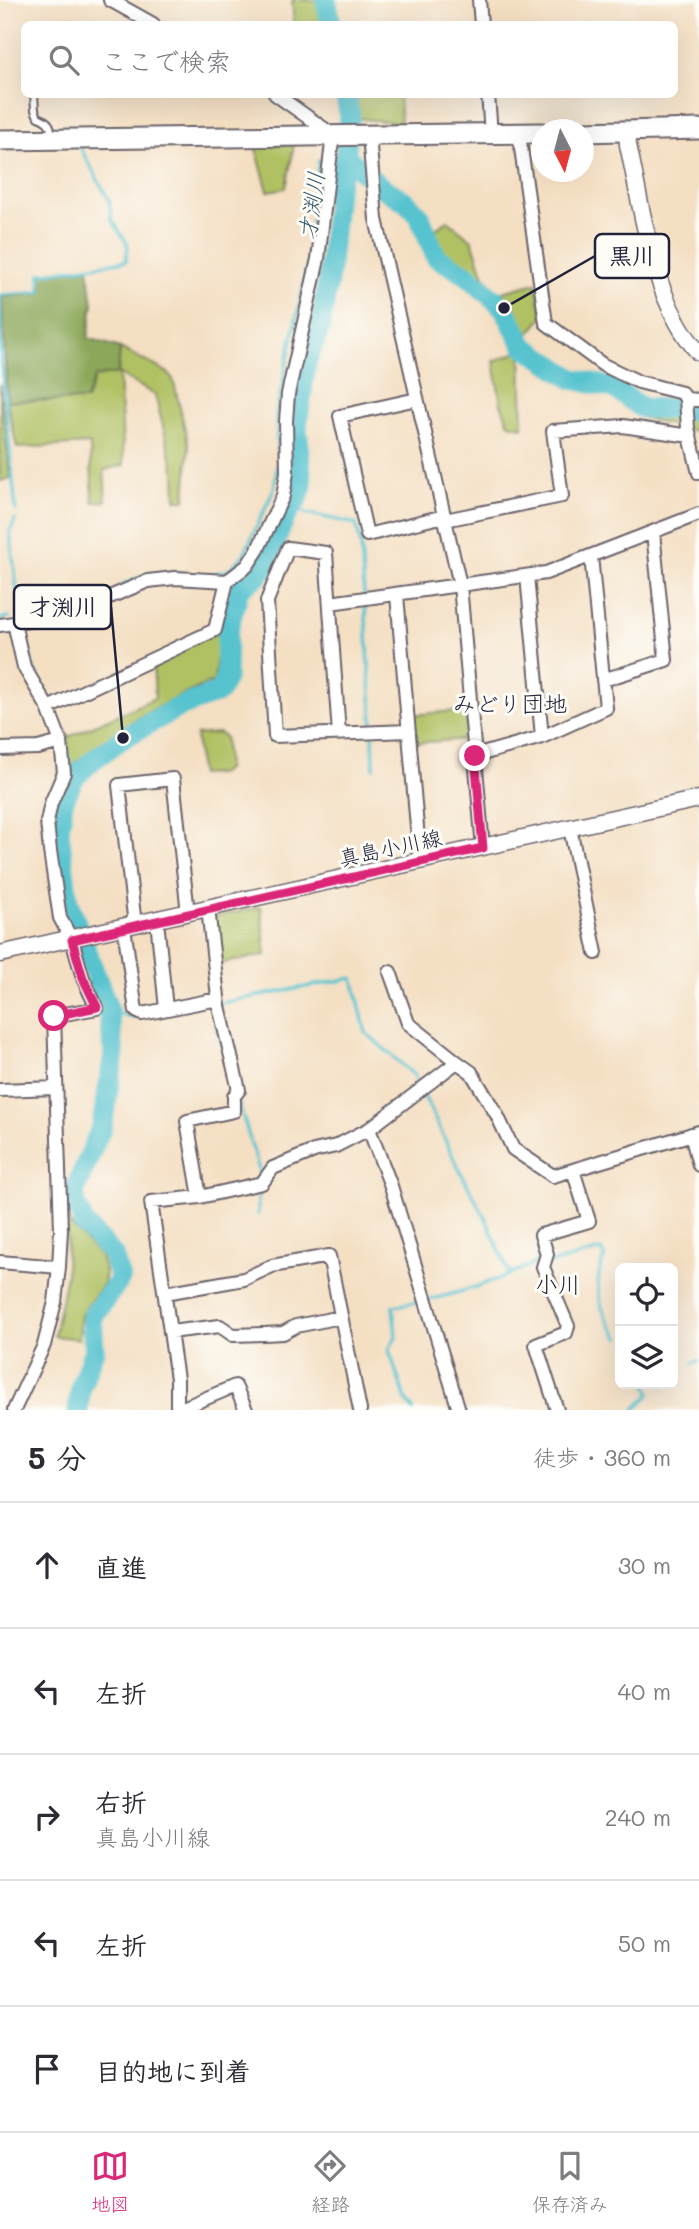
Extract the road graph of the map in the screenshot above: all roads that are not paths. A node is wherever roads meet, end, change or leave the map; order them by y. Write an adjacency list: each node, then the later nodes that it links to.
1 (110, 0): 3 (street)
2 (479, 0): 4 (street)
3 (148, 21)
4 (481, 21)
5 (34, 98): 16 (lane)
6 (281, 98): 14 (street)
7 (488, 98): 12 (street)
8 (699, 129): 9 (main road)
9 (627, 130): 10 (main road); 18 (street)
10 (594, 132)
11 (531, 133): 13 (main road)
12 (491, 134): 13 (main road); 15 (main road)
13 (519, 134): 20 (street)
14 (333, 135): 15 (main road); 16 (main road); 28 (street)
15 (369, 135): 19 (street)
16 (52, 139): 17 (main road)
17 (0, 140)
18 (699, 353)
19 (417, 399): 24 (street); 24 (street)
20 (692, 399): 21 (street)
21 (688, 431): 22 (street); 24 (street)
22 (699, 473)
23 (699, 514): 25 (street)
24 (445, 518): 29 (street)
25 (653, 532): 26 (street); 34 (street)
26 (591, 556): 27 (street); 34 (street)
27 (527, 576): 29 (street); 38 (street)
28 (227, 581): 32 (street); 35 (street)
29 (460, 585): 30 (street); 41 (street)
30 (397, 595): 31 (street); 36 (street)
31 (330, 603): 37 (street); 37 (street)
32 (14, 623): 33 (street); 35 (street)
33 (0, 625)
34 (603, 680): 38 (street)
35 (48, 708): 39 (street)
36 (409, 731): 37 (street); 45 (street)
37 (339, 734)
38 (541, 737): 41 (street)
39 (61, 742): 40 (street); 50 (street)
40 (0, 749)
41 (475, 756): 44 (street)
42 (699, 799): 43 (street, 真島小川線)
43 (570, 828): 44 (street, 真島小川線); 51 (street)
44 (483, 848): 45 (street, 真島小川線)
45 (420, 862): 46 (street, 真島小川線)
46 (208, 908): 47 (street, 真島小川線); 54 (street)
47 (188, 913): 48 (street, 真島小川線); 49 (street)
48 (157, 920): 49 (street, 真島小川線); 55 (street)
49 (129, 926): 50 (street, 真島小川線); 55 (street)
50 (72, 940): 52 (street); 57 (street)
51 (596, 953)
52 (0, 954)
53 (390, 972): 56 (street)
54 (218, 1002): 55 (street); 63 (street)
55 (166, 1009)
56 (457, 1062): 59 (street); 62 (street)
57 (56, 1088): 58 (street); 65 (street)
58 (0, 1090)
59 (369, 1129): 63 (street); 73 (street)
60 (695, 1133): 61 (street); 62 (street)
61 (699, 1165)
62 (573, 1170): 74 (street)
63 (200, 1197): 66 (street)
64 (0, 1262): 65 (street)
65 (59, 1267): 69 (street)
66 (165, 1293): 67 (street); 68 (street)
67 (341, 1317): 68 (street); 72 (street)
68 (170, 1332): 70 (street)
69 (14, 1410)
70 (178, 1410): 71 (street)
71 (246, 1410)
72 (360, 1410)
73 (459, 1410)
74 (557, 1410)

